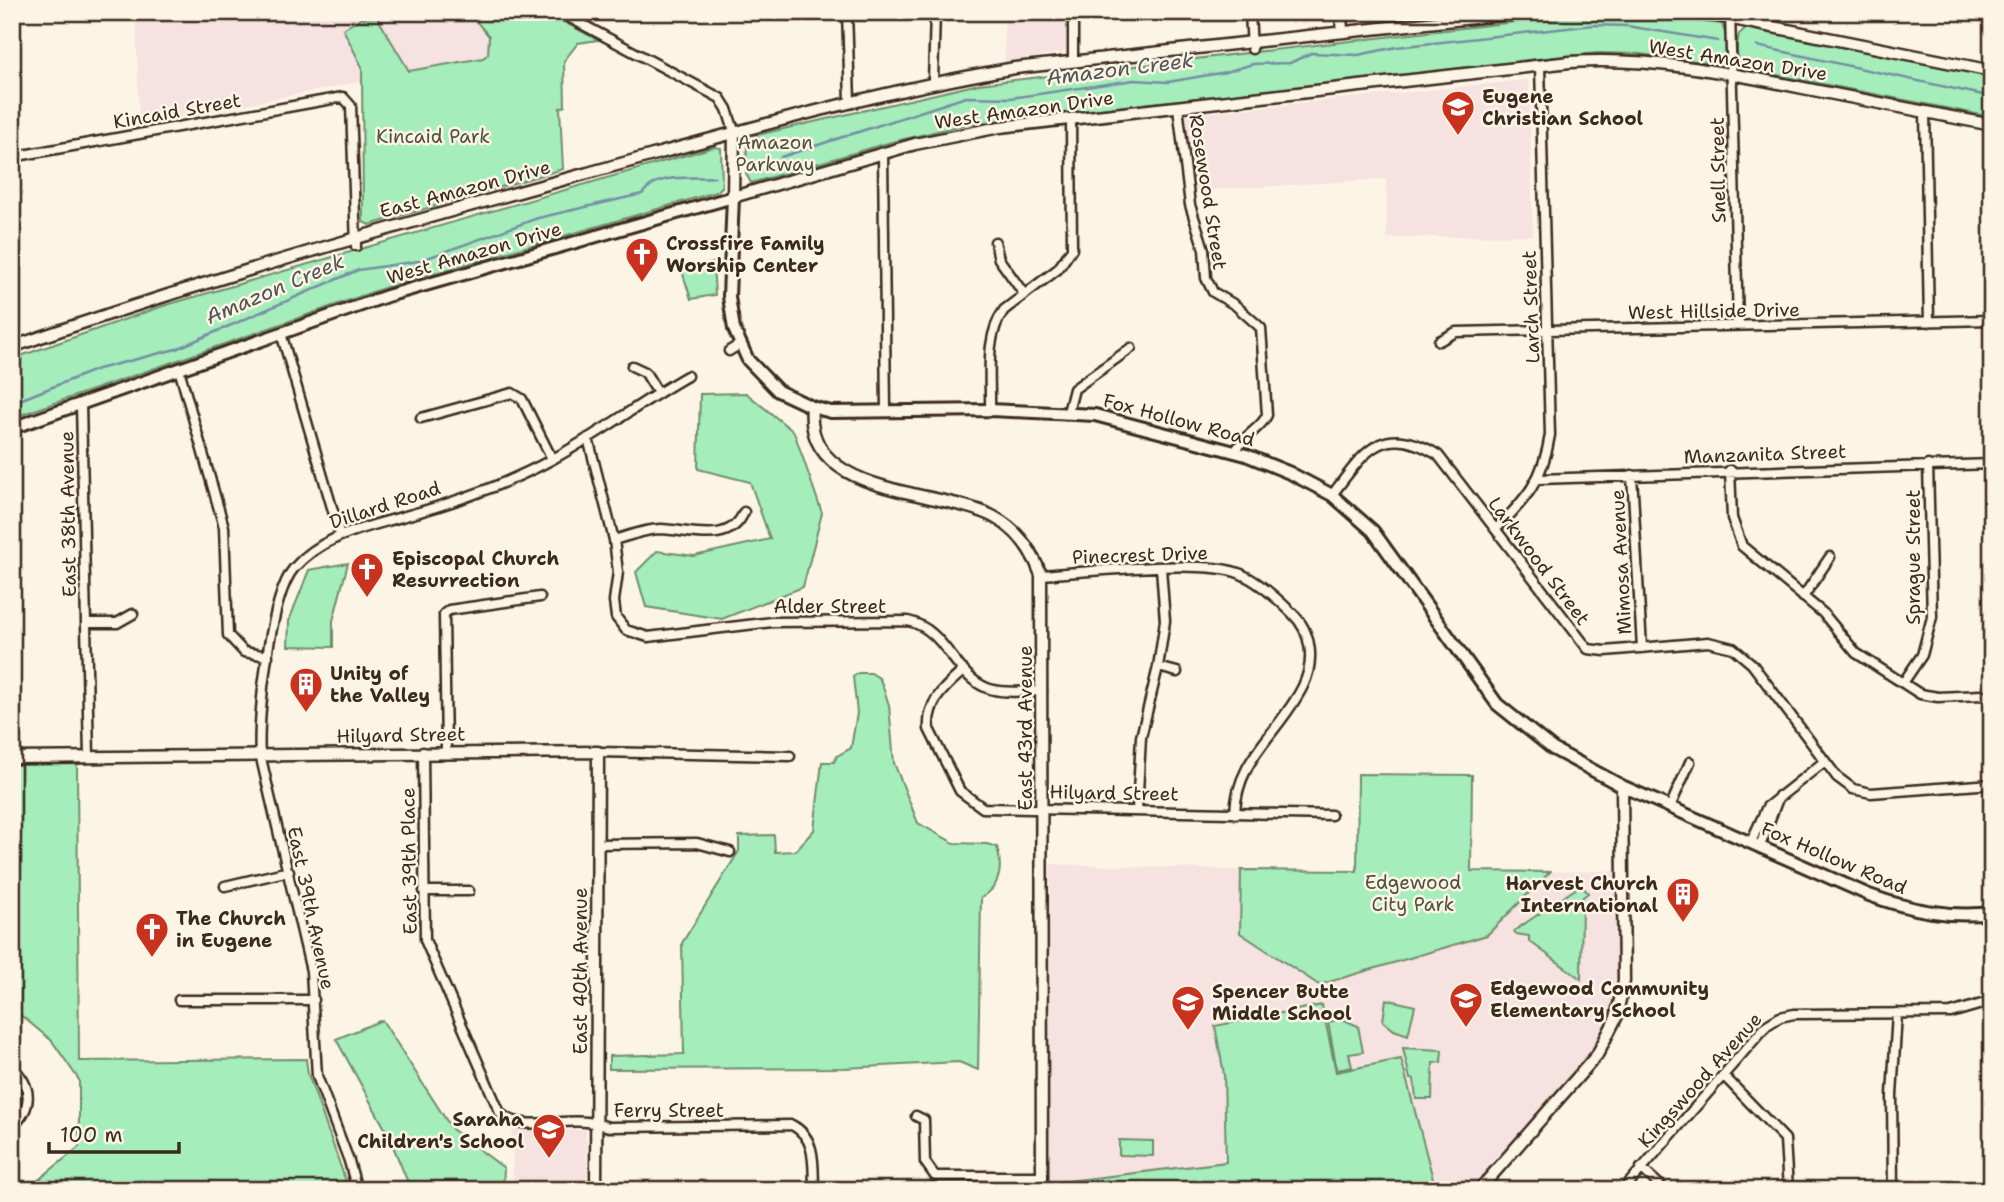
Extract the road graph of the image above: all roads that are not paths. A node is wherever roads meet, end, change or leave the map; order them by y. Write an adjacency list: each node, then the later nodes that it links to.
1 (559, 12): 23 (street)
2 (845, 12): 9 (street); 18 (street)
3 (935, 12): 17 (street)
4 (1073, 12): 13 (street)
5 (1250, 12): 12 (street)
6 (1340, 12): 11 (street)
7 (1528, 12): 11 (street, East Amazon Drive)
8 (1698, 12): 10 (street)
9 (786, 15)
10 (1730, 15): 15 (street); 16 (street, Snell Street)
11 (1342, 31): 12 (street, East Amazon Drive)
12 (1251, 45): 13 (street, East Amazon Drive)
13 (1073, 61): 17 (street, East Amazon Drive)
14 (1540, 66): 16 (street, West Amazon Drive); 19 (street, West Amazon Drive); 33 (street, Larch Street)
15 (1992, 71)
16 (1731, 74): 20 (street, West Amazon Drive); 32 (street, Snell Street)
17 (933, 82): 18 (street, East Amazon Drive)
18 (850, 102): 23 (street, East Amazon Drive)
19 (1178, 107): 21 (street, West Amazon Drive); 52 (street, Rosewood Street)
20 (1925, 112): 22 (street, West Amazon Drive); 31 (street)
21 (1071, 120): 24 (street, West Amazon Drive); 29 (street)
22 (1992, 125)
23 (734, 131): 26 (street, Fox Hollow Road); 27 (street, East Amazon Drive)
24 (883, 153): 26 (street, West Amazon Drive); 46 (street)
25 (12, 158): 27 (street, Kincaid Street)
26 (733, 197): 34 (main road, West Amazon Drive); 36 (main road, Fox Hollow Road)
27 (355, 242): 37 (street, East Amazon Drive)
28 (995, 242): 29 (street)
29 (1024, 294): 47 (street)
30 (1992, 320): 31 (street, West Hillside Drive)
31 (1930, 322): 32 (street, West Hillside Drive)
32 (1738, 326): 33 (street, West Hillside Drive)
33 (1548, 330): 35 (street, West Hillside Drive); 58 (street, Larch Street)
34 (281, 333): 41 (main road, West Amazon Drive); 62 (street)
35 (1439, 341)
36 (740, 345): 39 (street); 45 (main road, Fox Hollow Road)
37 (12, 347)
38 (1131, 348): 48 (street)
39 (729, 351)
40 (632, 366): 43 (street)
41 (178, 369): 44 (main road, West Amazon Drive); 72 (street)
42 (687, 376): 43 (street, Dillard Road)
43 (657, 393): 51 (street, Dillard Road)
44 (81, 404): 50 (main road, West Amazon Drive); 70 (street, East 38th Avenue)
45 (812, 407): 46 (main road, Fox Hollow Road); 66 (street, East 43rd Avenue)
46 (886, 410): 47 (main road, Fox Hollow Road)
47 (990, 410): 48 (main road, Fox Hollow Road)
48 (1068, 412): 52 (main road, Fox Hollow Road)
49 (421, 418): 53 (street)
50 (12, 428)
51 (588, 438): 53 (street, Dillard Road); 63 (street)
52 (1235, 452): 59 (main road, Fox Hollow Road)
53 (552, 459): 62 (street, Dillard Road)
54 (1992, 464): 55 (street, Manzanita Street)
55 (1928, 465): 56 (street, Manzanita Street); 76 (street, Sprague Street)
56 (1730, 471): 57 (street, Manzanita Street); 68 (street)
57 (1632, 475): 58 (street, Manzanita Street); 71 (street, Mimosa Avenue)
58 (1539, 479): 61 (street, Larch Street)
59 (1332, 495): 61 (street, Larkwood Street); 89 (main road, Fox Hollow Road)
60 (744, 512): 63 (street)
61 (1496, 529): 71 (street, Larkwood Street)
62 (340, 535): 72 (street, Dillard Road)
63 (614, 540): 74 (street, Alder Street)
64 (1830, 557): 68 (street)
65 (1161, 568): 66 (street, Pinecrest Drive); 73 (street); 93 (street, Pinecrest Drive)
66 (1041, 575): 77 (street, East 43rd Avenue)
67 (540, 597): 79 (street)
68 (1803, 597): 76 (street)
69 (133, 614): 70 (street, East 38th Avenue)
70 (87, 623): 83 (street, East 38th Avenue)
71 (1642, 648): 86 (street, Larkwood Street)
72 (268, 656): 82 (street, Dillard Road)
73 (1158, 667): 75 (street); 92 (street)
74 (964, 670): 77 (street, Alder Street); 91 (street, Hilyard Street)
75 (1177, 672)
76 (1903, 683): 78 (street)
77 (1042, 691): 91 (street, East 43rd Avenue)
78 (1992, 698)
79 (446, 751): 80 (street, Hilyard Street); 81 (street, Hilyard Street)
80 (423, 752): 82 (street, Hilyard Street); 100 (street, East 39th Place)
81 (598, 752): 84 (street, Hilyard Street); 95 (street, East 40th Avenue)
82 (260, 754): 83 (street, Hilyard Street); 98 (street, East 39th Avenue)
83 (89, 756): 85 (street, Hilyard Street)
84 (790, 756)
85 (12, 758)
86 (1825, 761): 88 (street, Larkwood Street); 96 (street)
87 (1690, 762): 90 (street)
88 (1992, 785)
89 (1622, 786): 90 (main road, Fox Hollow Road); 119 (street)
90 (1670, 807): 96 (main road, Fox Hollow Road)
91 (1042, 810): 92 (street, Hilyard Street); 114 (street, East 43rd Avenue)
92 (1137, 811): 93 (street, Hilyard Street)
93 (1235, 814): 94 (street, Hilyard Street)
94 (1331, 816)
95 (598, 844): 97 (street); 111 (street, East 40th Avenue)
96 (1756, 844): 102 (main road, Fox Hollow Road)
97 (730, 852)
98 (289, 871): 99 (street); 104 (street, East 39th Avenue)
99 (225, 886)
100 (424, 891): 101 (street); 110 (street, East 39th Place)
101 (469, 891)
102 (1992, 913)
103 (179, 1000): 104 (street)
104 (314, 1000): 115 (street, East 39th Avenue)
105 (1992, 1001): 106 (street, Kingswood Avenue)
106 (1897, 1013): 108 (street, Kingswood Avenue); 123 (street)
107 (12, 1067): 112 (street)
108 (1723, 1075): 113 (street, Kingswood Avenue); 122 (street)
109 (916, 1116): 114 (street)
110 (506, 1119): 111 (street, Ferry Street)
111 (596, 1124): 116 (street, East 40th Avenue); 117 (street, Ferry Street)
112 (12, 1127)
113 (1641, 1168): 120 (street, Kingswood Avenue); 121 (street, Kingswood Avenue)
114 (1042, 1176): 118 (street, East 43rd Avenue)
115 (357, 1190)
116 (596, 1190)
117 (814, 1190)
118 (1042, 1190)
119 (1479, 1190)
120 (1623, 1190)
121 (1665, 1190)
122 (1788, 1190)
123 (1893, 1190)

